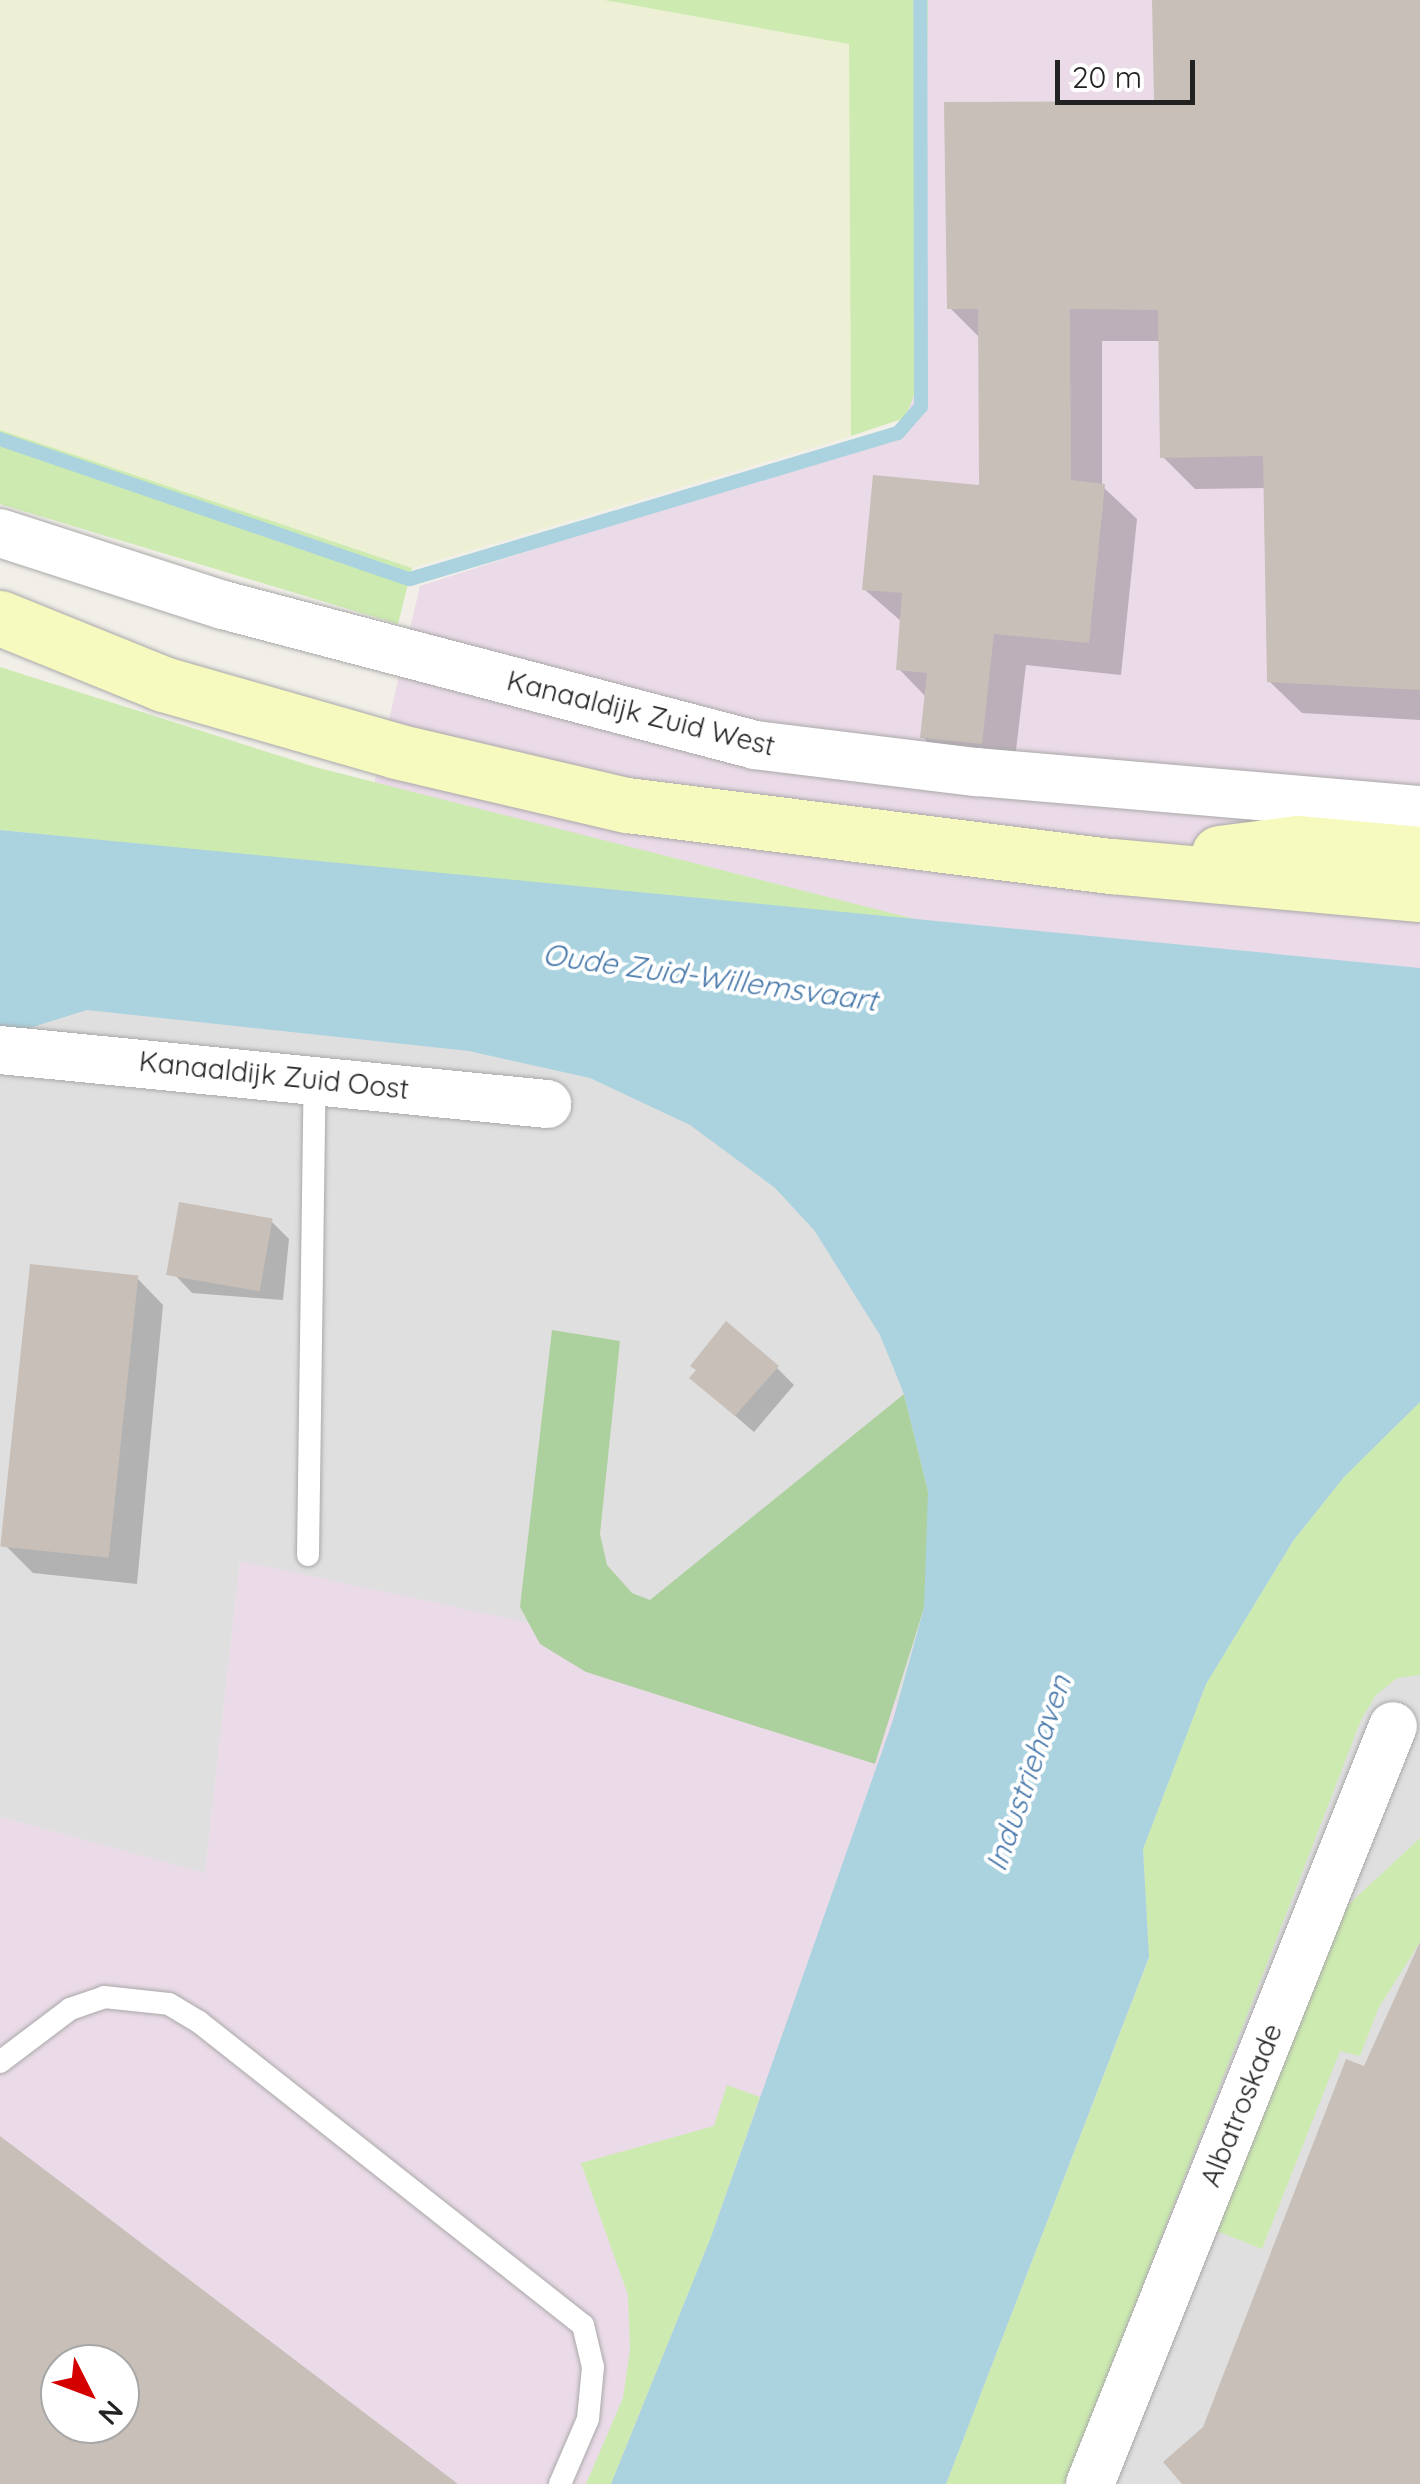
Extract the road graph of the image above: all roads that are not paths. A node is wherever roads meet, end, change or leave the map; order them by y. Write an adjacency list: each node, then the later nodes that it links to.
1 (0, 532): 3 (street, Kanaaldijk Zuid West)
2 (0, 618): 5 (main road)
3 (1420, 810)
4 (1420, 854): 5 (main road)
5 (1112, 866): 6 (main road)
6 (1420, 894)
7 (0, 1050): 8 (street, Kanaaldijk Zuid Oost)
8 (315, 1078): 9 (street, Kanaaldijk Zuid Oost); 10 (lane)
9 (547, 1104)
10 (308, 1554)
11 (1392, 1726): 14 (street, Albatroskade)
12 (0, 2062): 13 (lane)
13 (560, 2484)
14 (1090, 2484)

